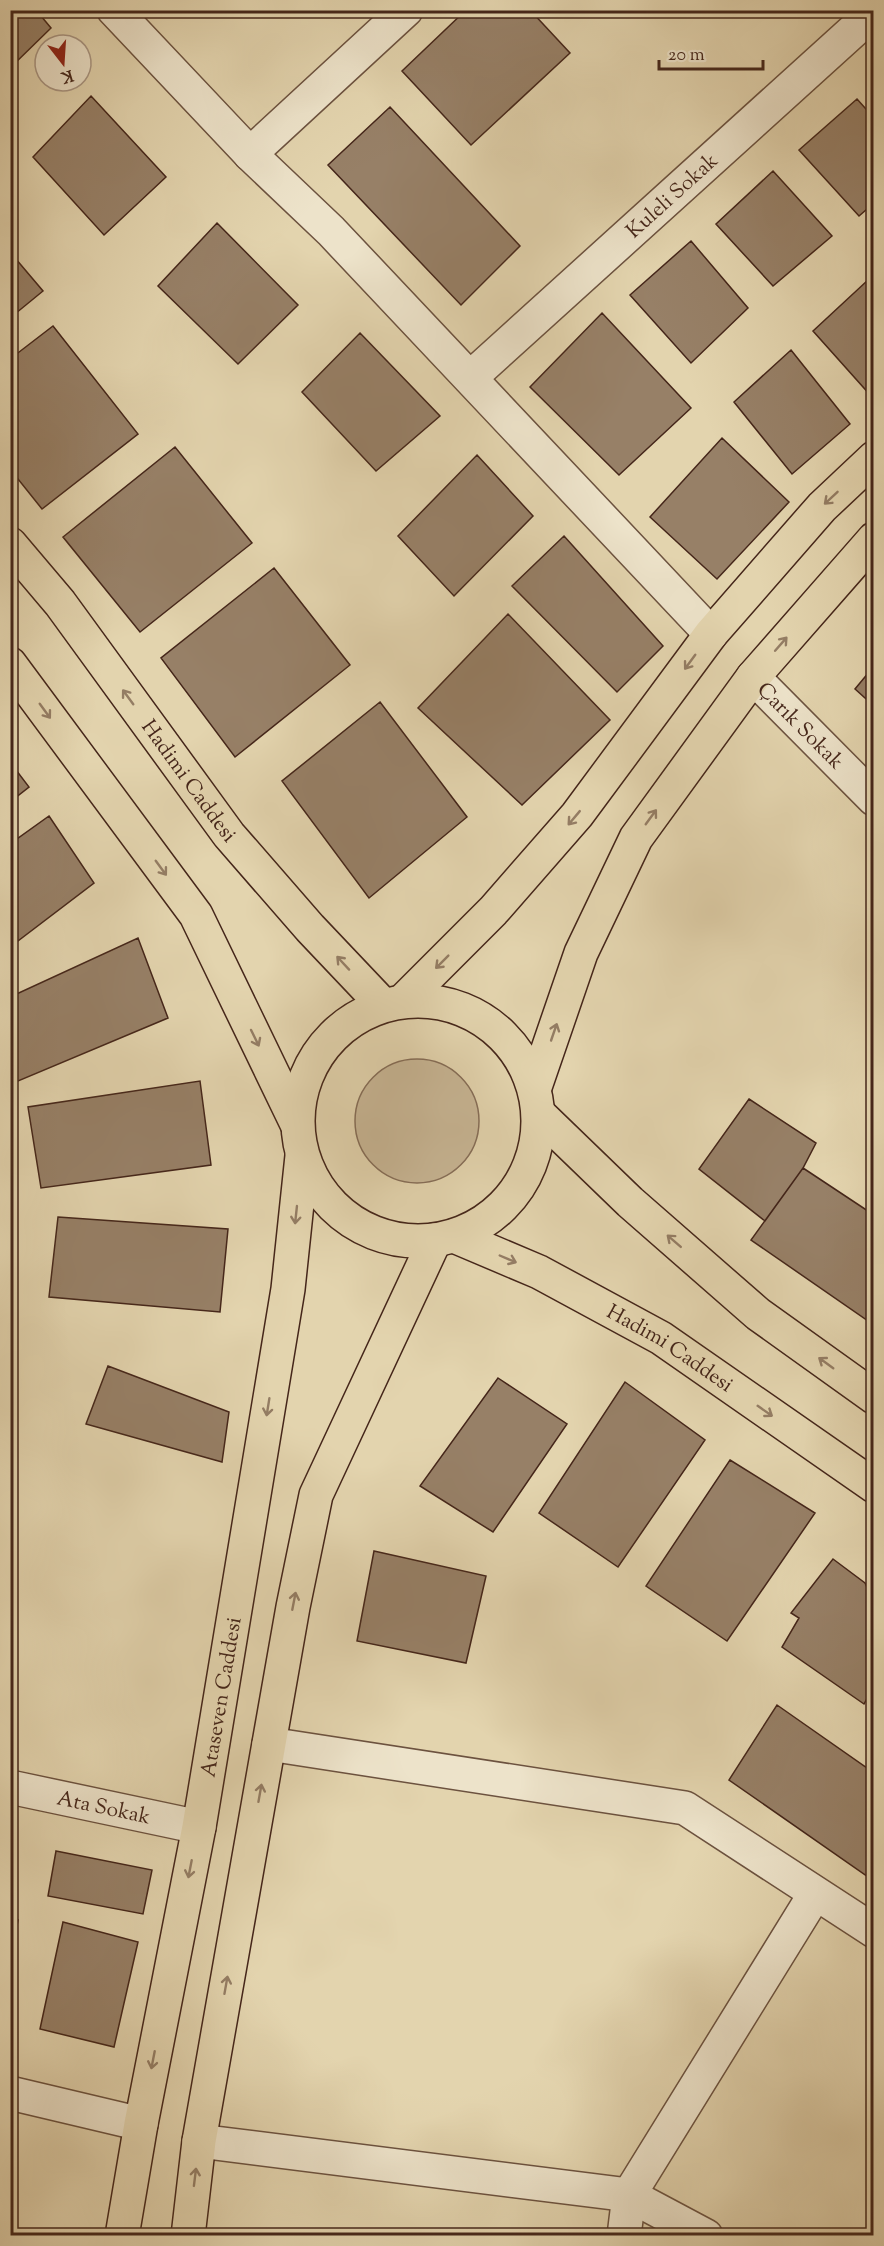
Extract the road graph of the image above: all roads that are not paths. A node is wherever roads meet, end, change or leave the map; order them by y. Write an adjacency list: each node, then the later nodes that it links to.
1 (114, 10): 4 (street)
2 (406, 10): 4 (street)
3 (873, 12): 5 (street, Kuleli Sokak)
4 (250, 154): 5 (street)
5 (470, 378): 9 (street)
6 (873, 458): 9 (main road, one-way to 9)
7 (873, 539): 11 (main road, one-way to 7)
8 (10, 544): 13 (main road, Hadimi Caddesi, one-way to 8)
9 (711, 634): 13 (main road, one-way to 13)
10 (10, 664): 15 (main road, one-way to 15)
11 (753, 677): 12 (street, Çarık Sokak); 14 (main road, one-way to 11)
12 (873, 799)
13 (393, 1003): 14 (main road); 15 (main road)
14 (538, 1101): 17 (main road); 18 (main road, one-way to 14)
15 (297, 1124): 16 (main road)
16 (302, 1156): 17 (main road); 22 (main road, Ataseven Caddesi, one-way to 22)
17 (444, 1238): 19 (main road, Hadimi Caddesi, one-way to 19); 20 (main road, one-way to 17)
18 (873, 1397)
19 (873, 1486)
20 (269, 1744): 23 (street); 27 (main road, one-way to 20)
21 (10, 1787): 22 (street, Ata Sokak)
22 (199, 1827): 26 (main road, Ataseven Caddesi, one-way to 26)
23 (815, 1894): 24 (street); 28 (street)
24 (873, 1931)
25 (10, 2093): 26 (street)
26 (141, 2124): 29 (main road, Ataseven Caddesi)
27 (199, 2141): 28 (street); 30 (main road, one-way to 27)
28 (629, 2195): 31 (street); 32 (street)
29 (122, 2235)
30 (188, 2235)
31 (624, 2235)
32 (706, 2235)

